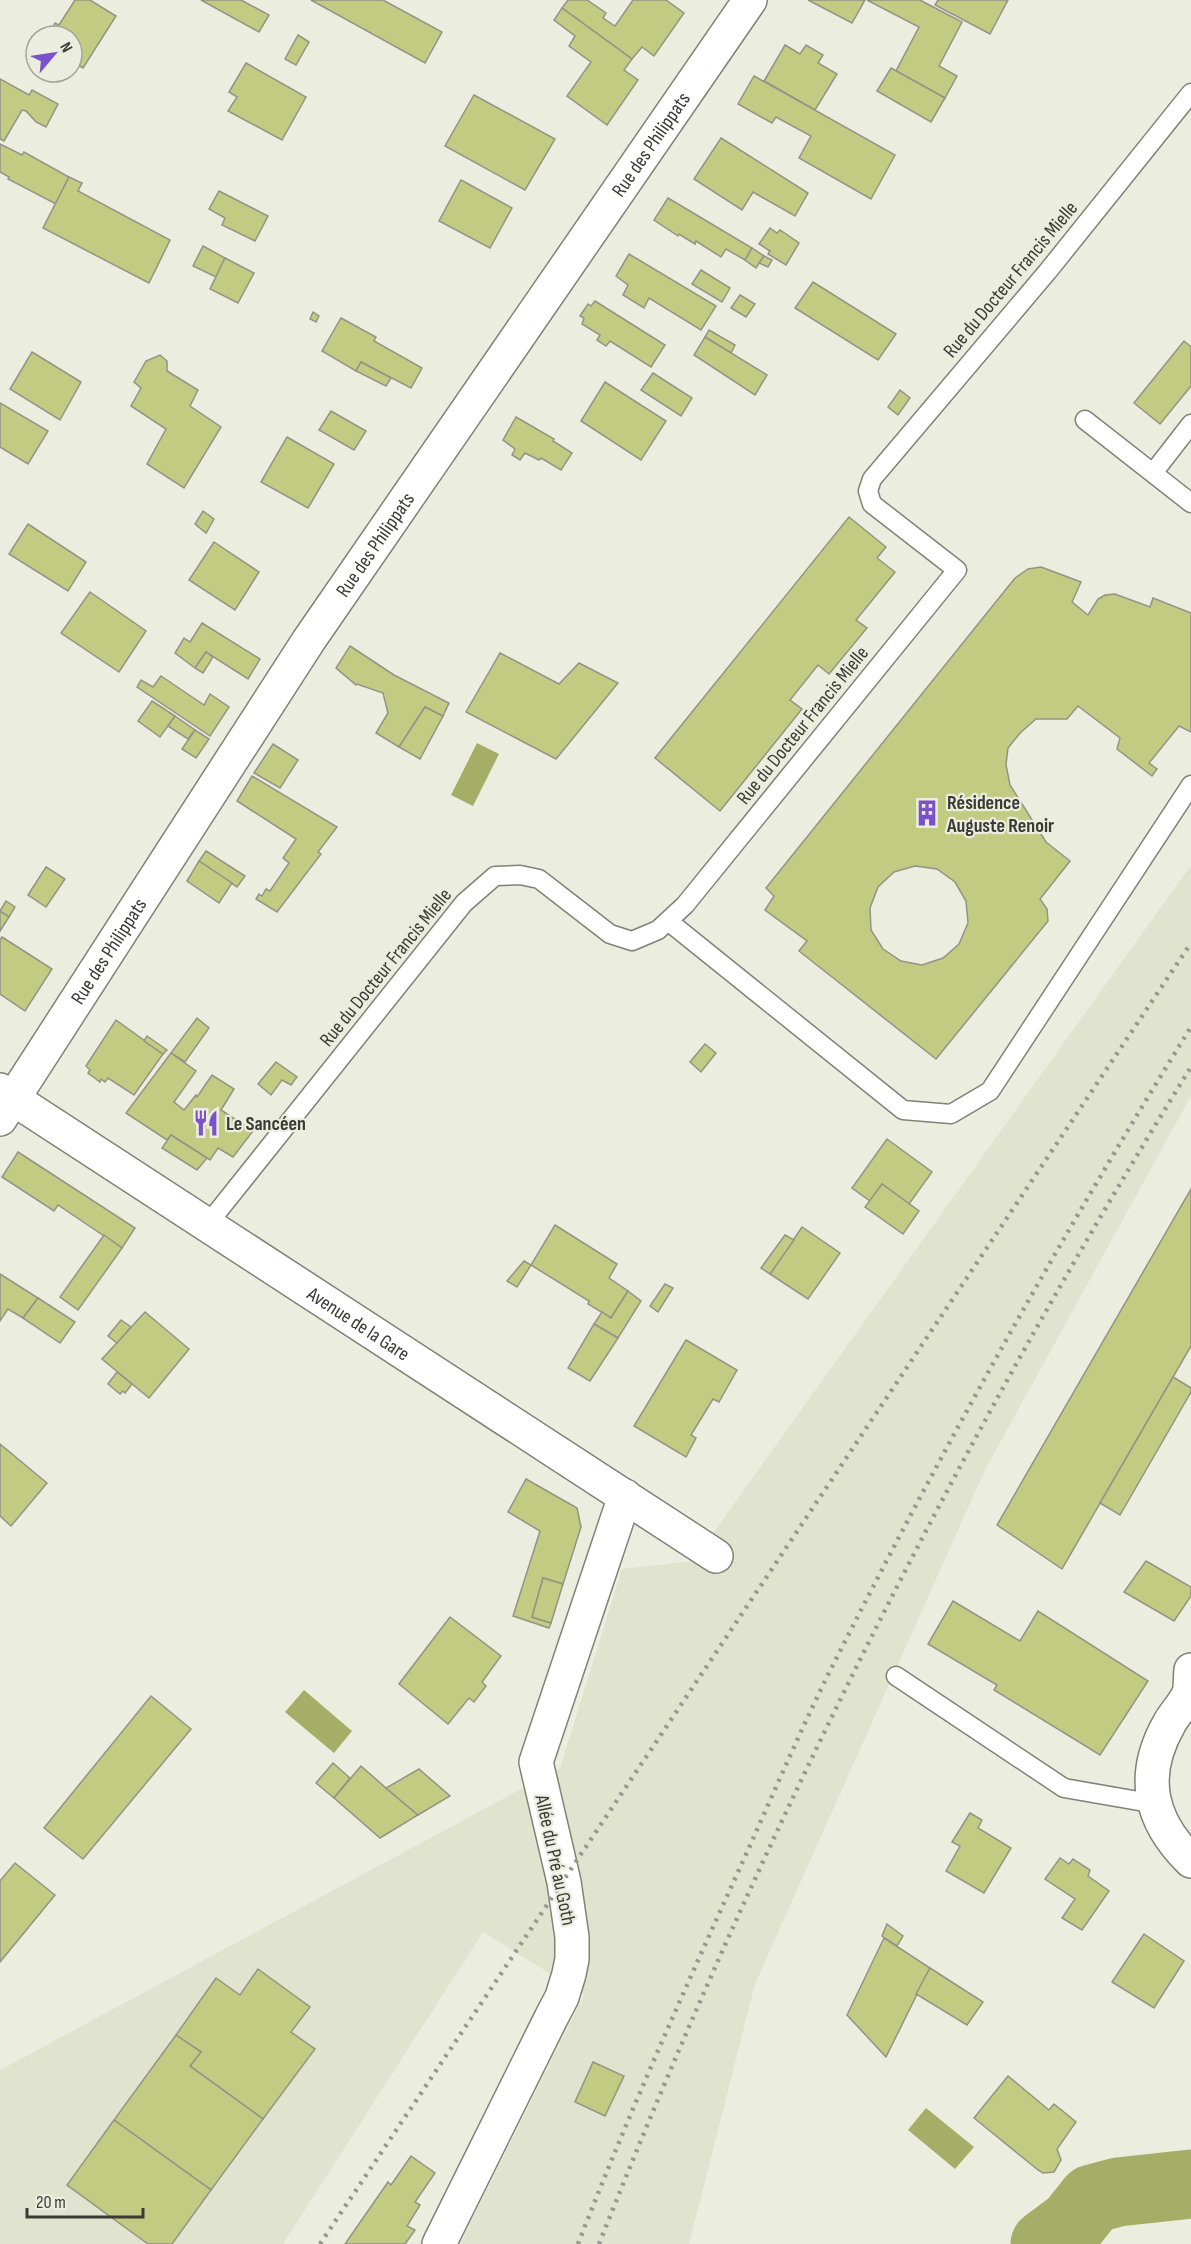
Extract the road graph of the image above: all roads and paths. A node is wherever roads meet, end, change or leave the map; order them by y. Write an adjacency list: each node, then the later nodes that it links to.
1 (750, 0): 9 (street, Rue des Philippats)
2 (1191, 93): 8 (lane, Rue du Docteur Francis Mielle)
3 (1085, 420): 5 (lane)
4 (1191, 424): 5 (lane)
5 (1153, 473): 6 (lane)
6 (1191, 503)
7 (1191, 785): 8 (lane)
8 (668, 921): 10 (lane, Rue du Docteur Francis Mielle)
9 (4, 1102): 10 (street, Avenue de la Gare)
10 (207, 1225): 11 (street, Avenue de la Gare)
11 (625, 1496): 12 (street, Avenue de la Gare); 17 (street, Allée du Pré au Goth)
12 (716, 1556)
13 (896, 1676): 15 (lane)
14 (1190, 1685): 15 (street)
15 (1156, 1804): 16 (street)
16 (1191, 1861)
17 (439, 2244)

